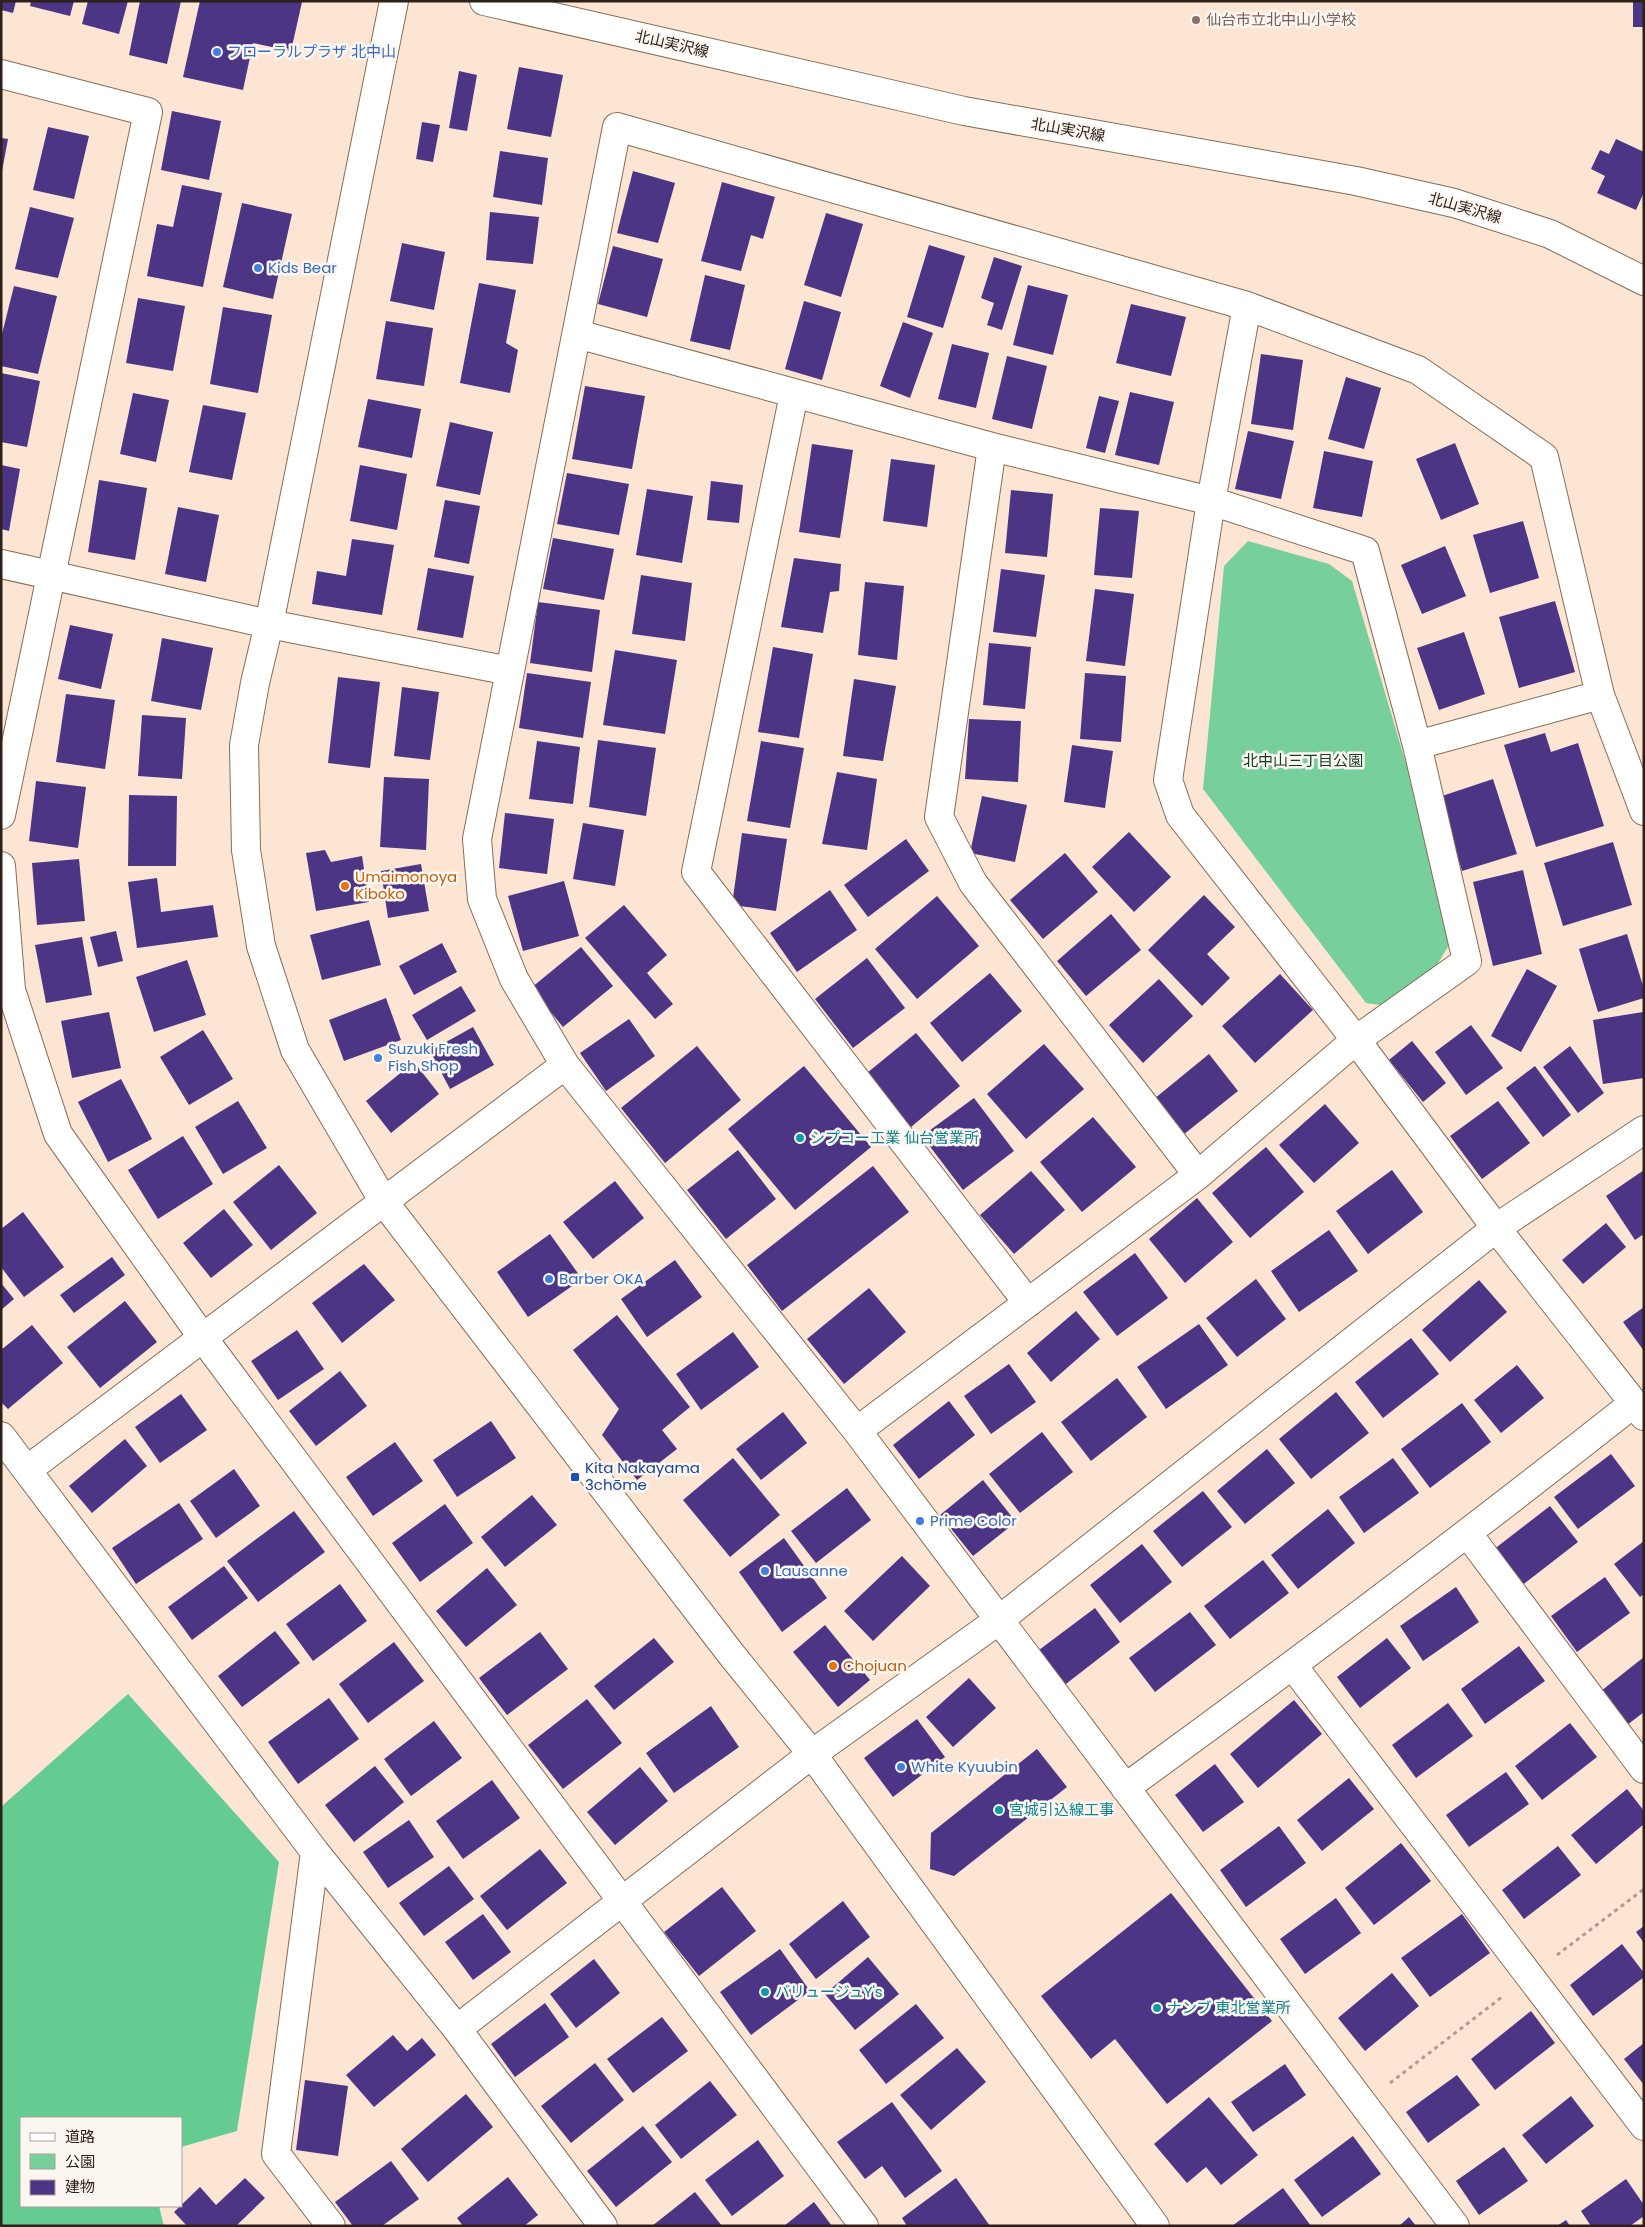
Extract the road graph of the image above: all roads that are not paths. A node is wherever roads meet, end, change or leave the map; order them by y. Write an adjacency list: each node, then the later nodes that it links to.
1 (394, 1): 12 (street)
2 (484, 1): 4 (street, 北山実沢線)
3 (1, 74): 11 (street)
4 (1644, 282)
5 (1247, 306): 6 (street); 9 (street); 14 (street)
6 (577, 334): 7 (street); 13 (street)
7 (794, 394): 8 (street); 25 (street)
8 (992, 447): 9 (street); 22 (street)
9 (1211, 501): 15 (street); 19 (street)
10 (1, 564): 11 (street)
11 (50, 576): 12 (street); 17 (street)
12 (269, 624): 13 (street); 23 (street)
13 (510, 671): 20 (street)
14 (1600, 695): 15 (street); 16 (street)
15 (1417, 745): 19 (street)
16 (1644, 811)
17 (1, 815)
18 (1, 866): 26 (street)
19 (1356, 1040): 22 (street); 24 (street)
20 (565, 1065): 23 (street); 28 (street)
21 (1644, 1130): 24 (street)
22 (1198, 1175): 25 (street)
23 (384, 1202): 26 (street); 34 (street)
24 (1496, 1228): 27 (street); 32 (street)
25 (1028, 1303): 28 (street)
26 (203, 1338): 30 (street); 38 (street)
27 (1639, 1409): 31 (street)
28 (857, 1431): 32 (street)
29 (1, 1436): 30 (street)
30 (27, 1470): 37 (street)
31 (1468, 1534): 33 (street); 35 (street)
32 (999, 1620): 34 (street); 36 (street)
33 (1293, 1666): 36 (street); 40 (street)
34 (812, 1754): 38 (street); 44 (street)
35 (1644, 1769)
36 (1125, 1788): 45 (street)
37 (315, 1852): 39 (street); 41 (street)
38 (622, 1901): 39 (street); 43 (street)
39 (457, 2029): 42 (street)
40 (1644, 2126)
41 (331, 2226)
42 (603, 2226)
43 (864, 2226)
44 (1155, 2226)
45 (1455, 2226)

